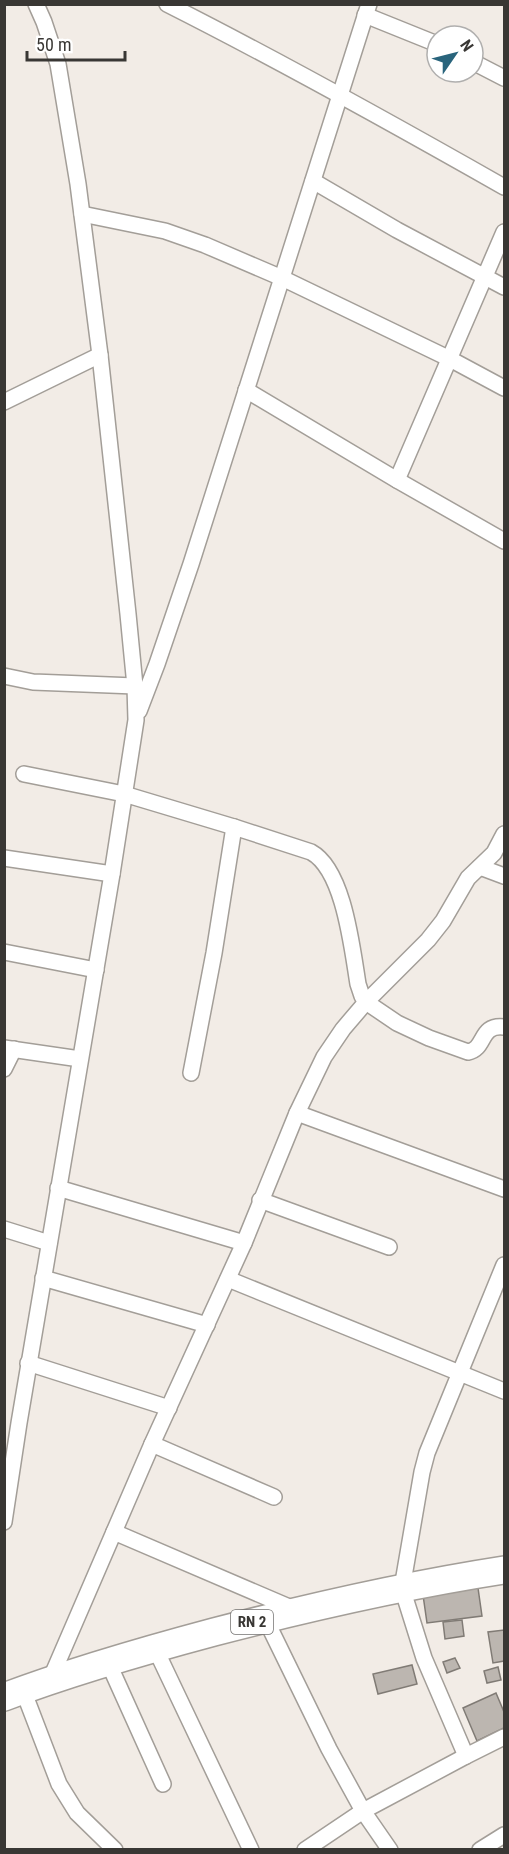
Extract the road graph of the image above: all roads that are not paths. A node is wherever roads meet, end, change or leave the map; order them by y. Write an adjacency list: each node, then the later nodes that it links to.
1 (36, 4): 10 (street)
2 (167, 4): 7 (street)
3 (367, 10): 4 (street); 7 (street)
4 (425, 38)
5 (485, 68): 6 (street)
6 (504, 78)
7 (340, 94): 8 (street); 9 (street)
8 (313, 181): 12 (street); 13 (street)
9 (504, 187)
10 (82, 214): 13 (street); 15 (street)
11 (504, 232): 12 (street)
12 (485, 277): 14 (street); 16 (street)
13 (282, 278): 16 (street); 18 (street)
14 (504, 287)
15 (100, 355): 19 (street); 23 (street)
16 (450, 358): 17 (street); 20 (street)
17 (504, 388)
18 (246, 390): 20 (street); 24 (street)
19 (4, 402)
20 (397, 480): 21 (street)
21 (504, 541)
22 (4, 676): 23 (street)
23 (135, 686): 24 (street)
24 (136, 720): 26 (street)
25 (24, 774): 26 (street)
26 (124, 794): 27 (street); 31 (street)
27 (234, 826): 35 (street); 40 (street)
28 (504, 834): 30 (street)
29 (4, 858): 31 (street)
30 (480, 867): 32 (street); 35 (street)
31 (112, 874): 34 (street)
32 (504, 876)
33 (4, 952): 34 (street)
34 (96, 970): 38 (street)
35 (366, 1002): 36 (street); 41 (street)
36 (504, 1027)
37 (9, 1048): 38 (street); 39 (street)
38 (80, 1059): 42 (street)
39 (4, 1069)
40 (191, 1073)
41 (297, 1113): 43 (street); 44 (street)
42 (58, 1188): 46 (street); 47 (street)
43 (504, 1189)
44 (260, 1200): 47 (street); 48 (street)
45 (4, 1229): 46 (street)
46 (49, 1243): 50 (street)
47 (244, 1243): 51 (street)
48 (389, 1247)
49 (504, 1264): 54 (street)
50 (43, 1278): 52 (street); 53 (street)
51 (228, 1279): 52 (street); 54 (street)
52 (207, 1325): 56 (street)
53 (28, 1363): 56 (street); 58 (street)
54 (460, 1373): 55 (street); 63 (street)
55 (504, 1391)
56 (169, 1408): 57 (street)
57 (152, 1444): 59 (street); 61 (street)
58 (8, 1478): 60 (street)
59 (274, 1497)
60 (4, 1522)
61 (114, 1532): 64 (street); 68 (street)
62 (504, 1570): 63 (highway, RN 2)
63 (402, 1588): 64 (highway, RN 2); 71 (street)
64 (297, 1611): 65 (highway, RN 2)
65 (265, 1618): 66 (highway, RN 2); 73 (street)
66 (154, 1648): 67 (highway, RN 2); 76 (street)
67 (108, 1662): 68 (highway, RN 2); 72 (street)
68 (50, 1680): 69 (highway, RN 2)
69 (14, 1694): 75 (street)
70 (504, 1737): 71 (street)
71 (466, 1756): 73 (street)
72 (163, 1784)
73 (363, 1811): 77 (street); 78 (street)
74 (504, 1835): 79 (street)
75 (116, 1850)
76 (251, 1850)
77 (305, 1850)
78 (390, 1850)
79 (480, 1850)

